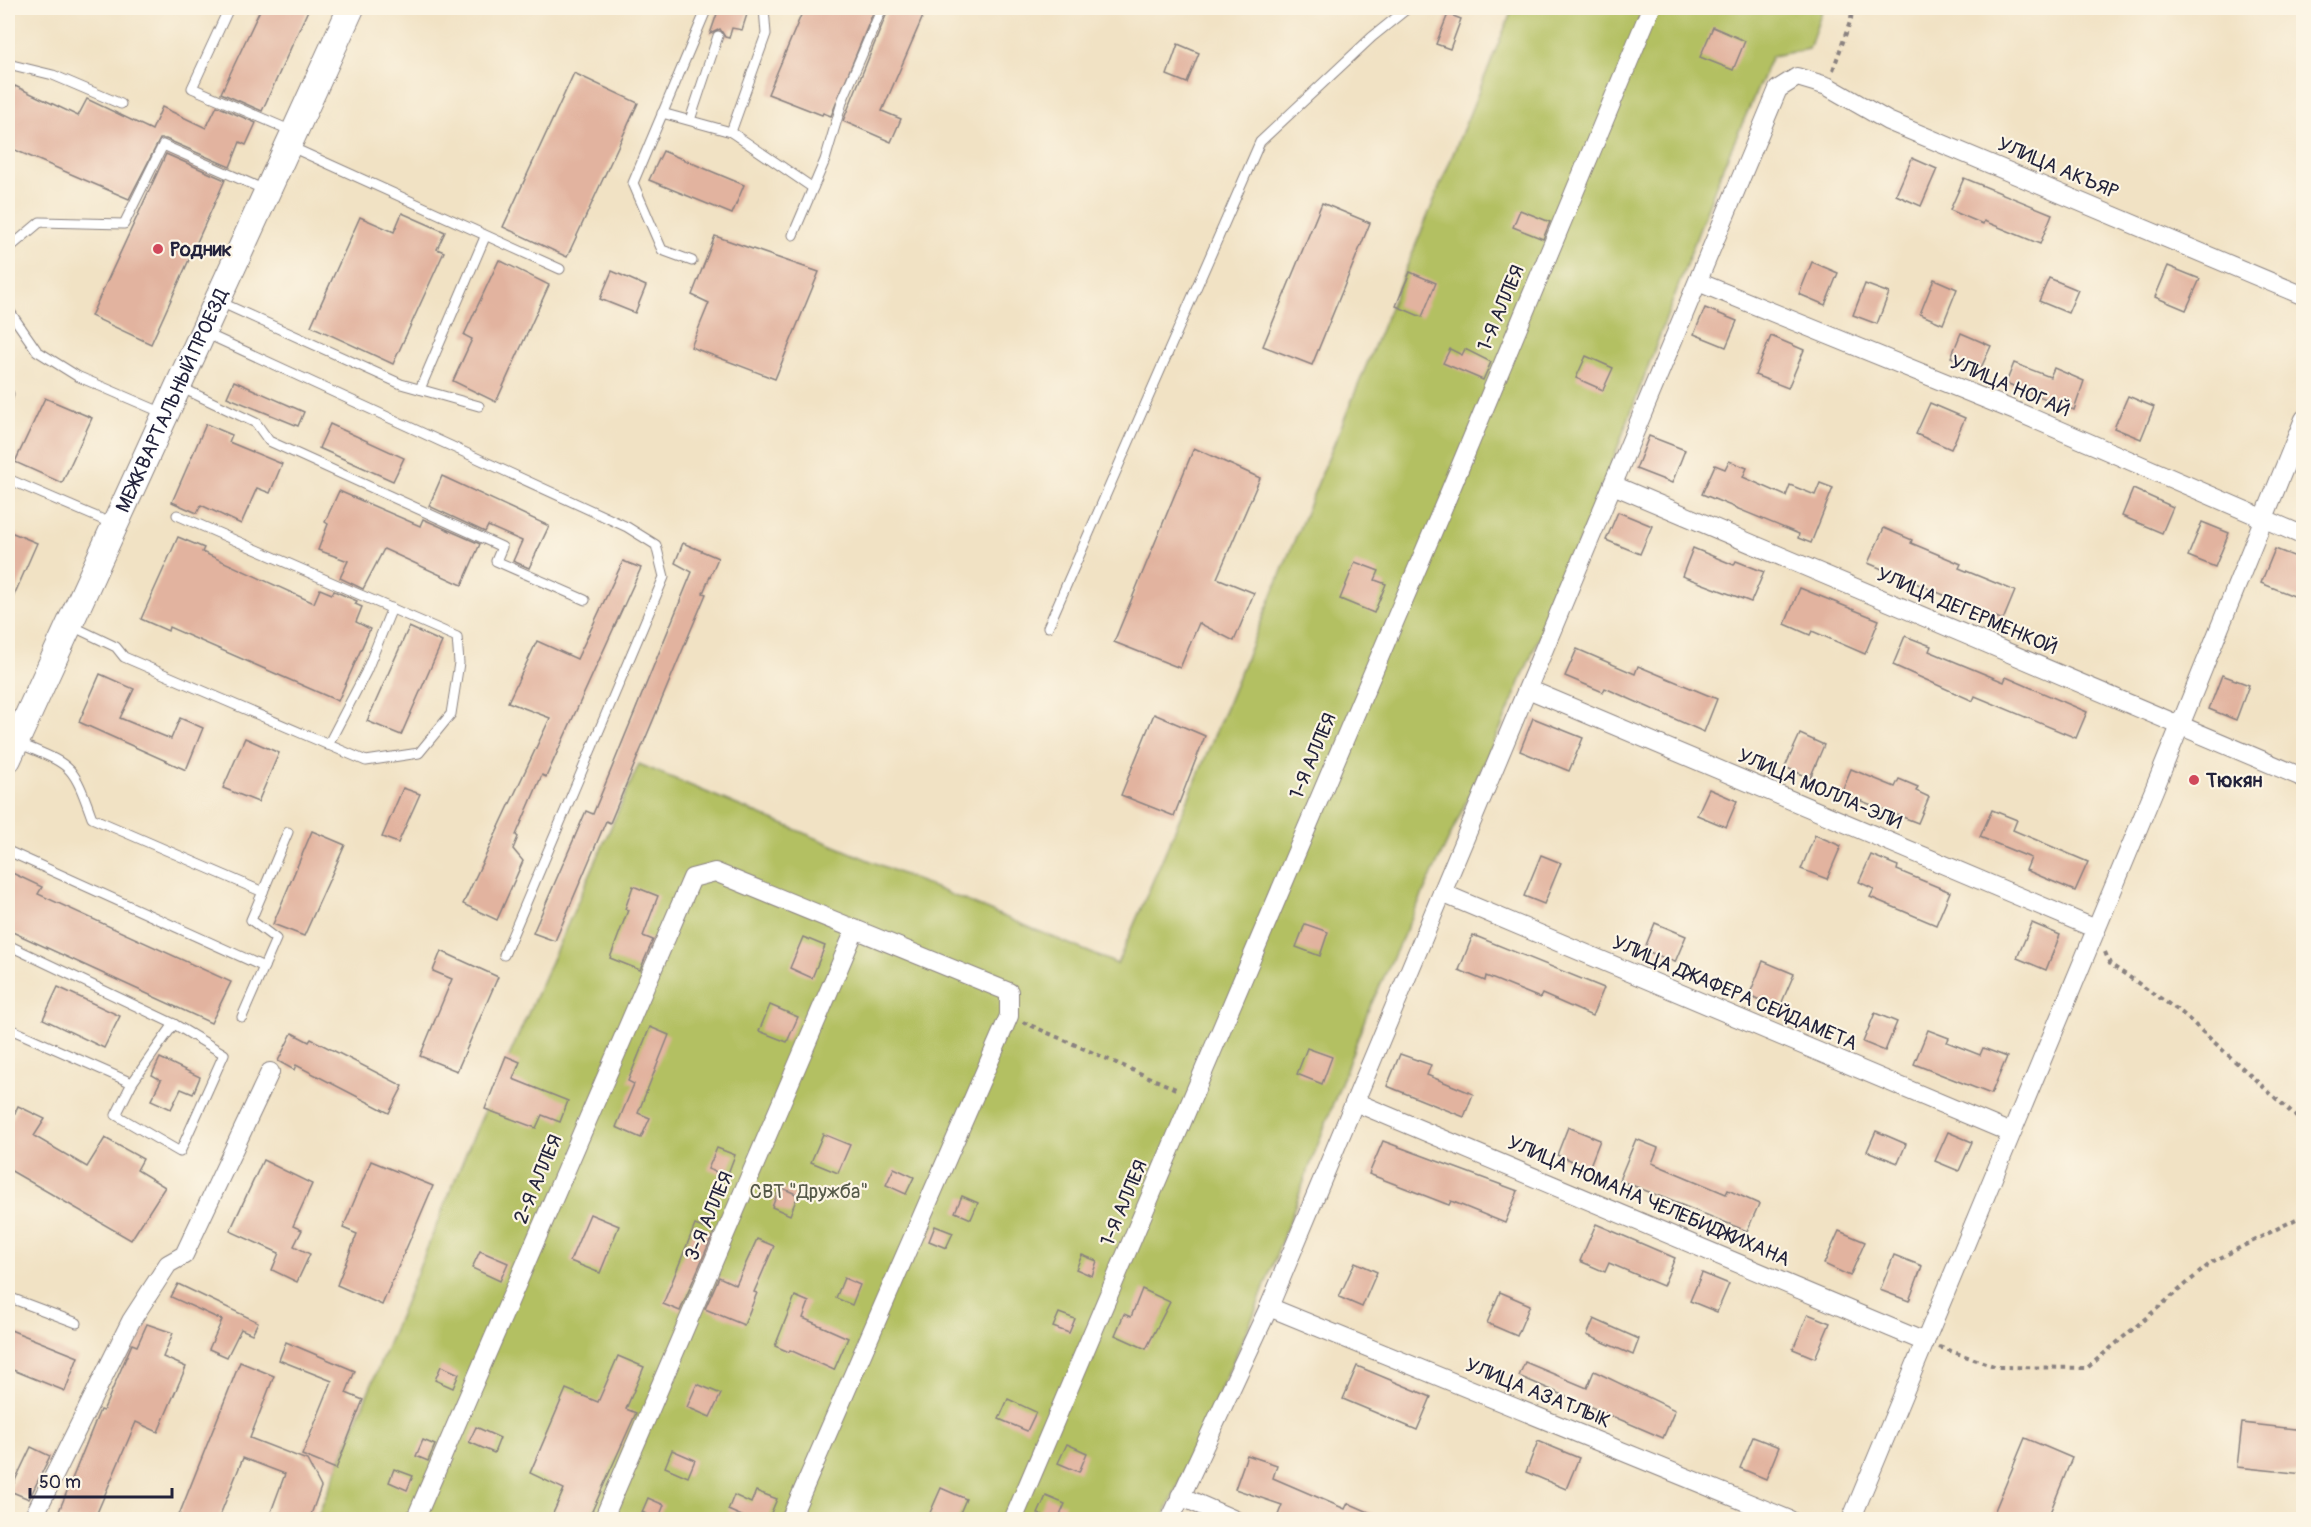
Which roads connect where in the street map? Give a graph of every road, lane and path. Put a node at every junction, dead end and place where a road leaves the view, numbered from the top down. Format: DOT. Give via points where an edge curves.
graph roads {
  1 [pos="229,8"];
  2 [pos="351,8"];
  3 [pos="707,8"];
  4 [pos="764,8"];
  5 [pos="882,8"];
  6 [pos="1408,8"];
  7 [pos="1651,8"];
  8 [pos="1852,8"];
  9 [pos="718,36"];
  10 [pos="8,64"];
  11 [pos="1827,86"];
  12 [pos="121,104"];
  13 [pos="662,112"];
  14 [pos="690,120"];
  15 [pos="731,132"];
  16 [pos="291,139"];
  17 [pos="813,188"];
  18 [pos="267,191"];
  19 [pos="794,235"];
  20 [pos="485,237"];
  21 [pos="8,249"];
  22 [pos="692,261"];
  23 [pos="560,269"];
  24 [pos="1698,282"];
  25 [pos="2304,296"];
  26 [pos="217,301"];
  27 [pos="8,309"];
  28 [pos="202,332"];
  29 [pos="178,386"];
  30 [pos="420,390"];
  31 [pos="479,406"];
  32 [pos="165,414"];
  33 [pos="2304,419"];
  34 [pos="8,478"];
  35 [pos="1613,484"];
  36 [pos="177,514"];
  37 [pos="2263,519"];
  38 [pos="115,525"];
  39 [pos="2304,536"];
  40 [pos="585,600"];
  41 [pos="392,609"];
  42 [pos="69,624"];
  43 [pos="1048,627"];
  44 [pos="1528,689"];
  45 [pos="2180,726"];
  46 [pos="328,745"];
  47 [pos="10,747"];
  48 [pos="2304,778"];
  49 [pos="288,832"];
  50 [pos="8,851"];
  51 [pos="263,892"];
  52 [pos="1442,893"];
  53 [pos="2096,929"];
  54 [pos="855,930"];
  55 [pos="8,945"];
  56 [pos="504,956"];
  57 [pos="264,967"];
  58 [pos="1009,1016"];
  59 [pos="242,1017"];
  60 [pos="174,1024"];
  61 [pos="8,1028"];
  62 [pos="270,1072"];
  63 [pos="132,1083"];
  64 [pos="1194,1097"];
  65 [pos="1355,1101"];
  66 [pos="2304,1124"];
  67 [pos="2011,1133"];
  68 [pos="2304,1215"];
  69 [pos="8,1297"];
  70 [pos="1269,1307"];
  71 [pos="77,1323"];
  72 [pos="1924,1342"];
  73 [pos="1180,1496"];
  74 [pos="32,1520"];
  75 [pos="415,1520"];
  76 [pos="603,1520"];
  77 [pos="790,1520"];
  78 [pos="1013,1520"];
  79 [pos="1170,1520"];
  80 [pos="1235,1520"];
  81 [pos="1790,1520"];
  82 [pos="1851,1520"];
  1 -- 16 [label="lane" via="192,88"];
  2 -- 16 [label="main road, МЕЖКВАРТАЛЬНЫЙ ПРОЕЗД"];
  3 -- 13 [label="lane"];
  4 -- 15 [label="lane" via="766,34"];
  5 -- 17 [label="lane" via="843,99"];
  6 -- 43 [label="lane" via="1260,142"];
  7 -- 64 [label="street, 1-Я АЛЛЕЯ"];
  8 -- 11 [label="path"];
  9 -- 14 [label="lane"];
  10 -- 12 [label="lane" via="53,75"];
  11 -- 24 [label="street, УЛИЦА АКЪЯР" via="1797,77 1779,89"];
  11 -- 25 [label="street, УЛИЦА АКЪЯР" via="1888,121"];
  13 -- 14 [label="lane"];
  13 -- 22 [label="lane" via="633,183 662,250"];
  14 -- 15 [label="lane"];
  15 -- 17 [label="lane"];
  16 -- 18 [label="main road, МЕЖКВАРТАЛЬНЫЙ ПРОЕЗД"];
  16 -- 20 [label="lane"];
  17 -- 19 [label="lane"];
  18 -- 21 [label="lane" via="163,146 124,224 40,222"];
  18 -- 26 [label="main road, МЕЖКВАРТАЛЬНЫЙ ПРОЕЗД"];
  20 -- 23 [label="lane"];
  20 -- 30 [label="lane"];
  24 -- 35 [label="street"];
  24 -- 37 [label="street, УЛИЦА НОГАЙ" via="2020,413"];
  26 -- 28 [label="main road, МЕЖКВАРТАЛЬНЫЙ ПРОЕЗД"];
  26 -- 30 [label="lane"];
  27 -- 32 [label="lane" via="37,351 77,376"];
  28 -- 29 [label="main road, МЕЖКВАРТАЛЬНЫЙ ПРОЕЗД"];
  28 -- 56 [label="lane" via="627,527 656,545 664,577"];
  29 -- 32 [label="main road, МЕЖКВАРТАЛЬНЫЙ ПРОЕЗД"];
  29 -- 40 [label="lane" via="256,423 269,441 502,548 495,561"];
  30 -- 31 [label="lane"];
  32 -- 38 [label="main road, МЕЖКВАРТАЛЬНЫЙ ПРОЕЗД"];
  33 -- 37 [label="street"];
  34 -- 38 [label="lane"];
  35 -- 44 [label="street"];
  35 -- 45 [label="street, УЛИЦА ДЕГЕРМЕНКОЙ"];
  36 -- 41 [label="lane"];
  37 -- 39 [label="street, УЛИЦА НОГАЙ"];
  37 -- 45 [label="street"];
  38 -- 42 [label="main road, МЕЖКВАРТАЛЬНЫЙ ПРОЕЗД"];
  41 -- 46 [label="lane" via="366,672"];
  41 -- 46 [label="lane" via="457,637 459,663 452,714 419,753 366,761"];
  42 -- 46 [label="lane" via="116,647 124,657"];
  42 -- 47 [label="main road, МЕЖКВАРТАЛЬНЫЙ ПРОЕЗД"];
  44 -- 52 [label="street"];
  44 -- 53 [label="street, УЛИЦА МОЛЛА-ЭЛИ"];
  45 -- 48 [label="street, УЛИЦА ДЕГЕРМЕНКОЙ"];
  45 -- 53 [label="street"];
  47 -- 51 [label="lane" via="65,763 78,778 92,818"];
  49 -- 51 [label="lane"];
  50 -- 57 [label="lane"];
  51 -- 57 [label="lane" via="251,920 276,939"];
  52 -- 65 [label="street"];
  52 -- 67 [label="street, УЛИЦА ДЖАФЕРА СЕЙДАМЕТА"];
  53 -- 66 [label="path" via="2110,964 2182,1013"];
  53 -- 67 [label="street"];
  54 -- 58 [label="street" via="1009,992"];
  54 -- 75 [label="street, 2-Я АЛЛЕЯ" via="715,872 692,878"];
  54 -- 76 [label="street, 3-Я АЛЛЕЯ"];
  55 -- 60 [label="lane"];
  57 -- 59 [label="lane"];
  58 -- 64 [label="path"];
  58 -- 77 [label="street"];
  60 -- 63 [label="lane"];
  60 -- 63 [label="lane" via="224,1054 180,1152 116,1115"];
  61 -- 63 [label="lane"];
  62 -- 74 [label="street" via="184,1255 168,1264 131,1321"];
  64 -- 78 [label="street, 1-Я АЛЛЕЯ"];
  65 -- 70 [label="street"];
  65 -- 72 [label="street, УЛИЦА НОМАНА ЧЕЛЕБИДЖИХАНА"];
  67 -- 72 [label="street"];
  68 -- 72 [label="path" via="2212,1262 2087,1368 1997,1367"];
  69 -- 71 [label="lane"];
  70 -- 73 [label="street"];
  70 -- 81 [label="street, УЛИЦА АЗАТЛЫК"];
  72 -- 82 [label="street"];
  73 -- 79 [label="street"];
  73 -- 80 [label="street"];
}
